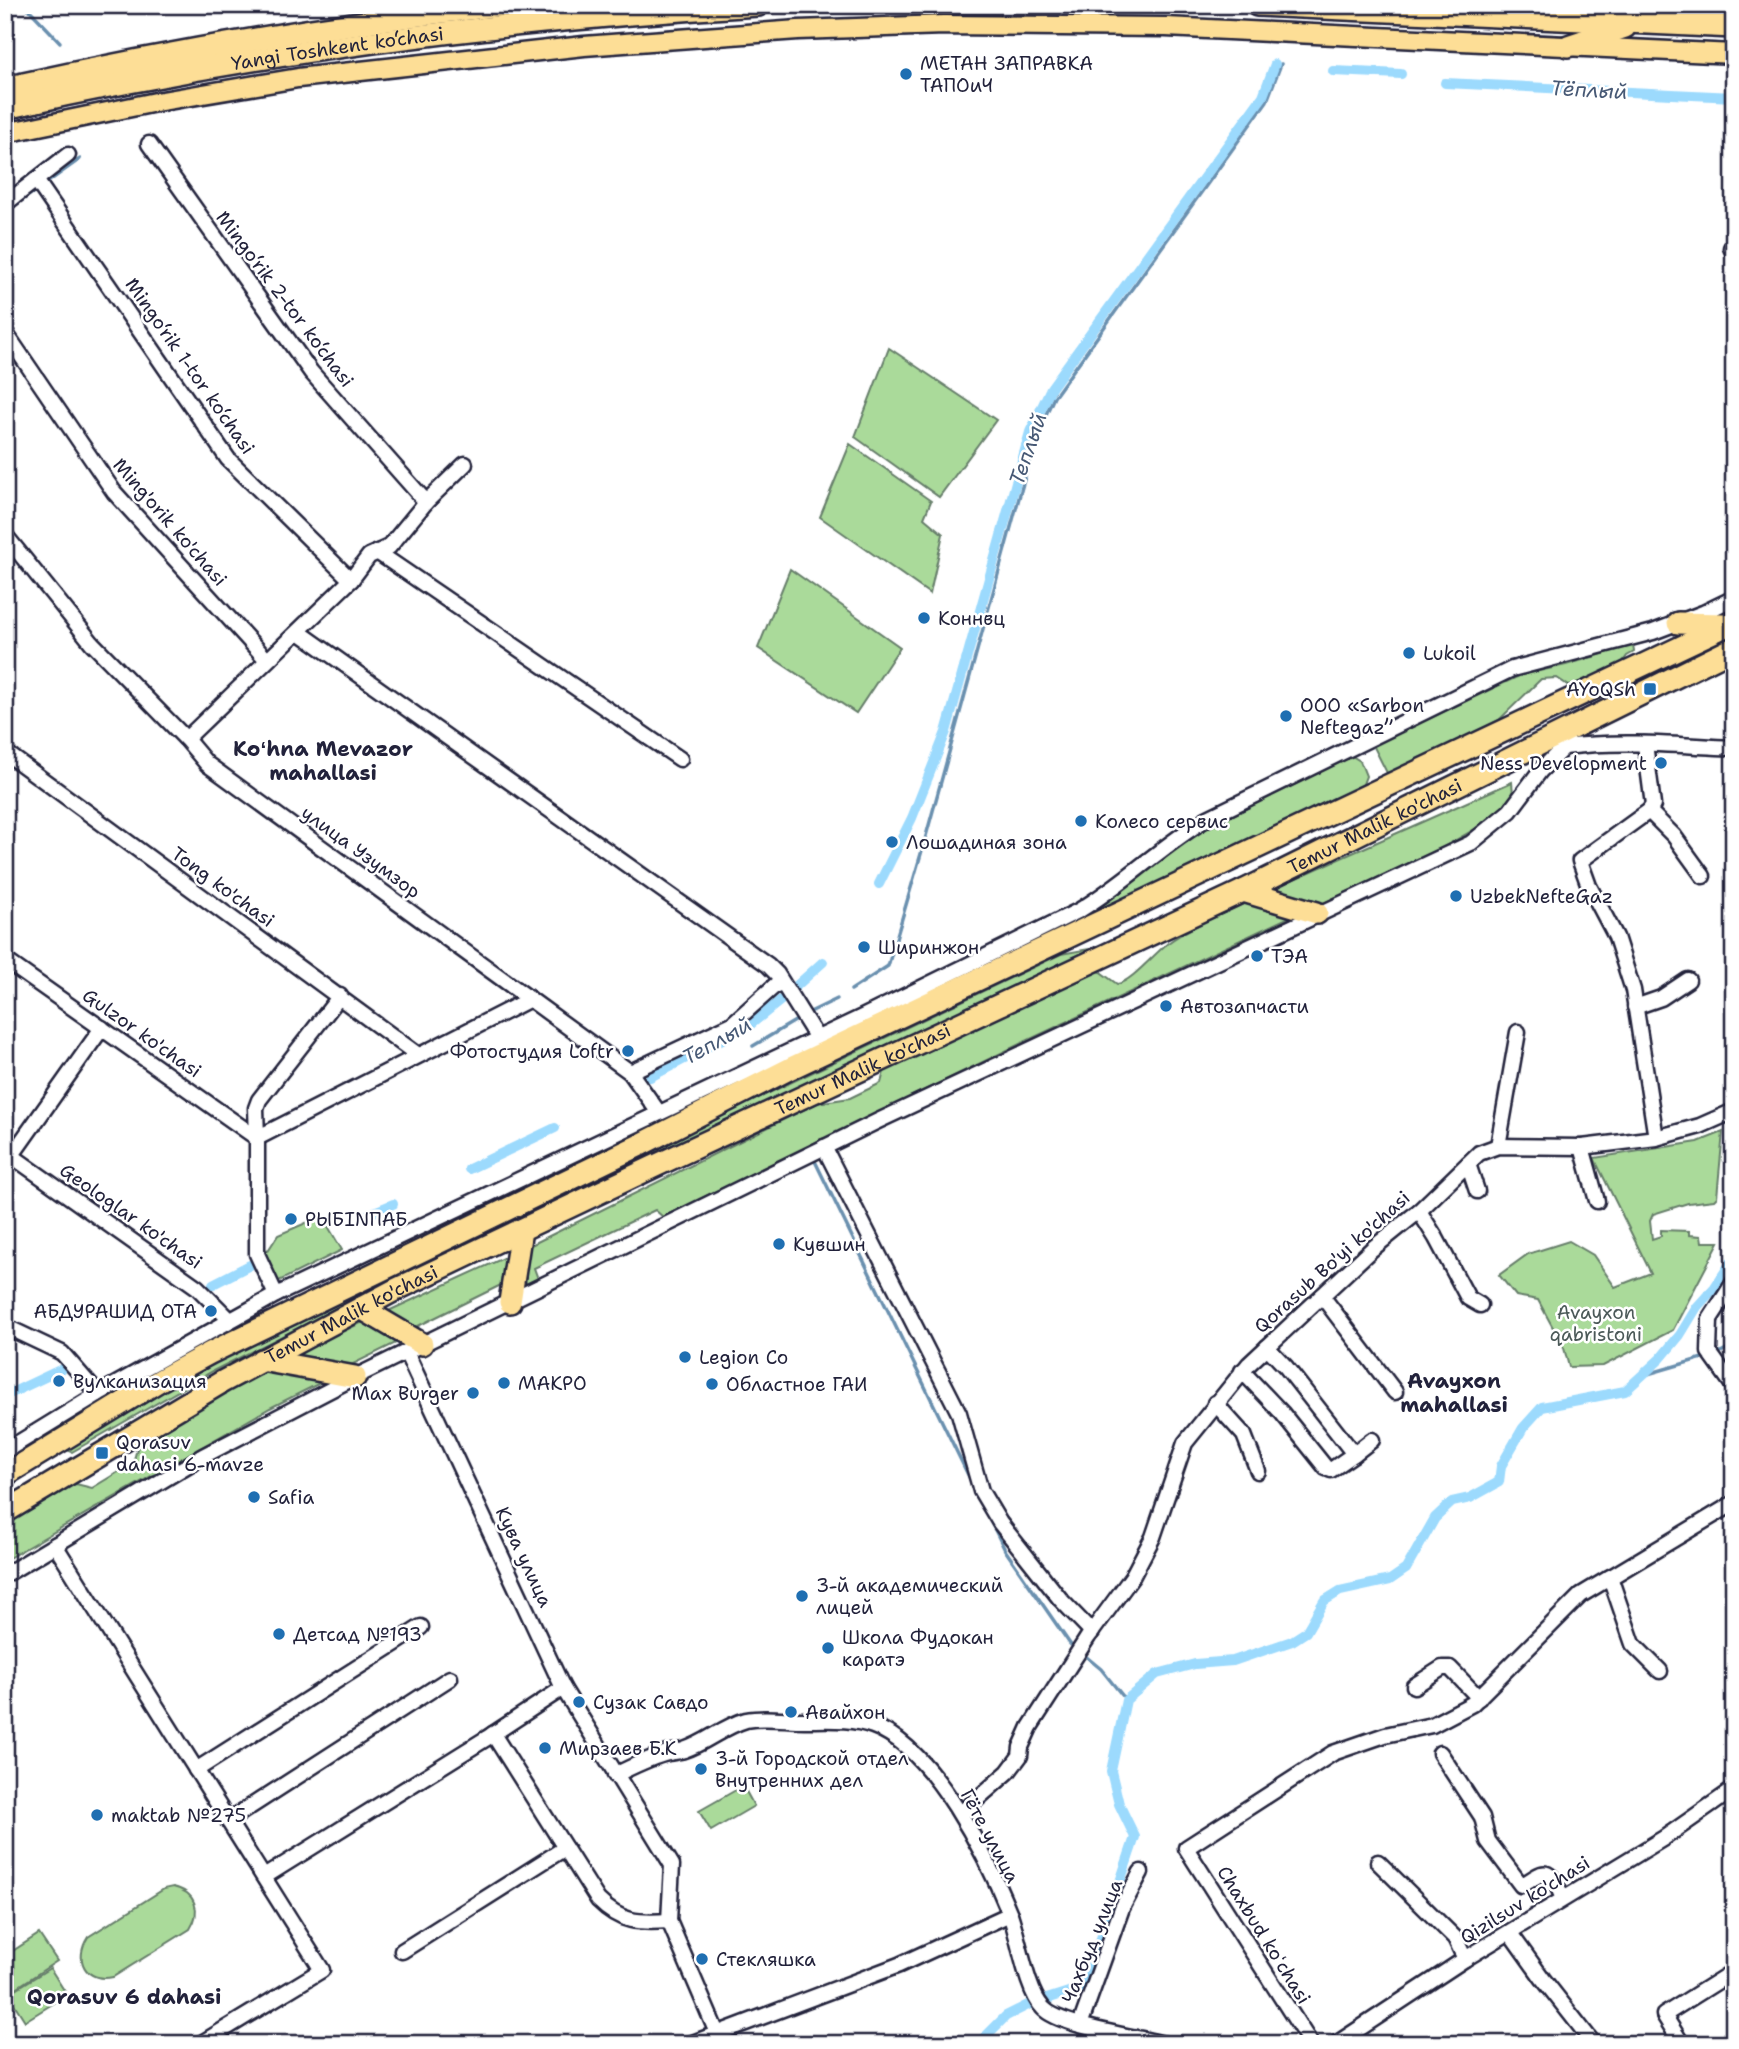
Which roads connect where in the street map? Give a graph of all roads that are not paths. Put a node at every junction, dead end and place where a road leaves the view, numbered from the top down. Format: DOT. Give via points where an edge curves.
graph roads {
  1 [pos="503,5"];
  2 [pos="758,5"];
  3 [pos="1257,5"];
  4 [pos="1667,5"];
  5 [pos="1734,8"];
  6 [pos="1636,23"];
  7 [pos="1734,27"];
  8 [pos="1568,46"];
  9 [pos="1734,54"];
  10 [pos="5,88"];
  11 [pos="5,108"];
  12 [pos="5,133"];
  13 [pos="149,144"];
  14 [pos="68,155"];
  15 [pos="40,185"];
  16 [pos="5,204"];
  17 [pos="5,332"];
  18 [pos="465,464"];
  19 [pos="426,502"];
  20 [pos="5,535"];
  21 [pos="377,552"];
  22 [pos="351,580"];
  23 [pos="1734,598"];
  24 [pos="1678,623"];
  25 [pos="1732,623"];
  26 [pos="299,632"];
  27 [pos="1734,648"];
  28 [pos="267,660"];
  29 [pos="1548,711"];
  30 [pos="186,739"];
  31 [pos="1561,741"];
  32 [pos="1645,744"];
  33 [pos="1734,748"];
  34 [pos="5,752"];
  35 [pos="680,759"];
  36 [pos="1650,810"];
  37 [pos="1703,876"];
  38 [pos="1243,891"];
  39 [pos="1317,913"];
  40 [pos="1111,917"];
  41 [pos="1130,944"];
  42 [pos="5,960"];
  43 [pos="945,976"];
  44 [pos="780,981"];
  45 [pos="1688,981"];
  46 [pos="973,983"];
  47 [pos="340,996"];
  48 [pos="530,999"];
  49 [pos="1635,1007"];
  50 [pos="102,1028"];
  51 [pos="1518,1032"];
  52 [pos="817,1038"];
  53 [pos="791,1050"];
  54 [pos="418,1055"];
  55 [pos="630,1072"];
  56 [pos="784,1072"];
  57 [pos="1734,1111"];
  58 [pos="659,1113"];
  59 [pos="257,1138"];
  60 [pos="1656,1138"];
  61 [pos="1498,1146"];
  62 [pos="824,1147"];
  63 [pos="1582,1147"];
  64 [pos="8,1153"];
  65 [pos="1468,1164"];
  66 [pos="1476,1191"];
  67 [pos="1597,1201"];
  68 [pos="1419,1211"];
  69 [pos="522,1230"];
  70 [pos="1734,1282"];
  71 [pos="276,1295"];
  72 [pos="1322,1296"];
  73 [pos="510,1302"];
  74 [pos="1480,1305"];
  75 [pos="361,1308"];
  76 [pos="229,1319"];
  77 [pos="5,1326"];
  78 [pos="1267,1347"];
  79 [pos="414,1348"];
  80 [pos="261,1360"];
  81 [pos="1242,1371"];
  82 [pos="355,1377"];
  83 [pos="1734,1387"];
  84 [pos="1395,1392"];
  85 [pos="98,1394"];
  86 [pos="1215,1403"];
  87 [pos="1372,1440"];
  88 [pos="5,1451"];
  89 [pos="45,1451"];
  90 [pos="1354,1454"];
  91 [pos="1258,1471"];
  92 [pos="5,1475"];
  93 [pos="61,1478"];
  94 [pos="1734,1503"];
  95 [pos="5,1512"];
  96 [pos="55,1545"];
  97 [pos="5,1575"];
  98 [pos="1610,1577"];
  99 [pos="421,1627"];
  100 [pos="1092,1632"];
  101 [pos="1660,1671"];
  102 [pos="450,1678"];
  103 [pos="1414,1686"];
  104 [pos="563,1688"];
  105 [pos="1479,1698"];
  106 [pos="493,1734"];
  107 [pos="1440,1753"];
  108 [pos="196,1770"];
  109 [pos="615,1775"];
  110 [pos="1734,1789"];
  111 [pos="961,1814"];
  112 [pos="228,1821"];
  113 [pos="565,1848"];
  114 [pos="1378,1862"];
  115 [pos="1141,1872"];
  116 [pos="264,1877"];
  117 [pos="1563,1898"];
  118 [pos="1010,1914"];
  119 [pos="669,1921"];
  120 [pos="1510,1933"];
  121 [pos="402,1951"];
  122 [pos="1465,1959"];
  123 [pos="1734,1970"];
  124 [pos="1080,2025"];
  125 [pos="717,2033"];
  126 [pos="1119,2039"];
  127 [pos="200,2044"];
  128 [pos="690,2044"];
  129 [pos="1164,2044"];
  130 [pos="1311,2044"];
  131 [pos="1336,2044"];
  132 [pos="1594,2044"];
  133 [pos="1682,2044"];
  1 -- 10 [label="highway, Yangi Toshkent ko‘chasi" via="259,38"];
  2 -- 11 [label="highway, Yangi Toshkent ko‘chasi" via="428,34 226,64"];
  3 -- 6 [label="highway"];
  4 -- 5 [label="highway"];
  6 -- 7 [label="highway"];
  6 -- 8 [label="highway"];
  8 -- 9 [label="main road"];
  8 -- 12 [label="main road" via="1092,25 762,32 571,47 298,78"];
  13 -- 19 [label="street, Mingo‘rik 2-tor ko‘chasi" via="311,372"];
  14 -- 15 [label="street"];
  15 -- 16 [label="street"];
  15 -- 22 [label="street, Mingo‘rik 1-tor ko‘chasi" via="228,459"];
  17 -- 28 [label="street, Ming'orik ko'chasi" via="114,492"];
  18 -- 19 [label="street"];
  19 -- 21 [label="street" via="389,547"];
  20 -- 30 [label="street, улица Узумзор" via="92,643"];
  21 -- 22 [label="street"];
  21 -- 35 [label="street"];
  22 -- 26 [label="street"];
  23 -- 24 [label="street"];
  24 -- 25 [label="highway"];
  24 -- 43 [label="street" via="1512,669 1208,818 1097,900"];
  25 -- 29 [label="highway, Temur Malik ko'chasi"];
  26 -- 28 [label="street"];
  26 -- 44 [label="street" via="757,957"];
  27 -- 31 [label="highway, Temur Malik ko'chasi"];
  28 -- 30 [label="street"];
  29 -- 31 [label="highway"];
  29 -- 40 [label="highway, Temur Malik ko'chasi"];
  30 -- 48 [label="street, улица Узумзор" via="207,764"];
  31 -- 32 [label="street"];
  31 -- 38 [label="highway, Temur Malik ko'chasi"];
  31 -- 39 [label="street" via="1510,811 1481,836"];
  32 -- 33 [label="street"];
  32 -- 36 [label="street"];
  34 -- 47 [label="street, Tong ko'chasi"];
  36 -- 37 [label="street"];
  36 -- 49 [label="street" via="1580,862 1616,937"];
  38 -- 39 [label="highway"];
  38 -- 41 [label="highway, Temur Malik ko'chasi"];
  39 -- 62 [label="street"];
  40 -- 41 [label="highway" via="1111,936"];
  40 -- 46 [label="highway, Temur Malik ko'chasi"];
  41 -- 69 [label="highway, Temur Malik ko'chasi"];
  42 -- 50 [label="street, Gulzor ko'chasi"];
  43 -- 46 [label="street"];
  43 -- 52 [label="street"];
  44 -- 52 [label="street"];
  44 -- 55 [label="street" via="732,1024"];
  45 -- 49 [label="street"];
  46 -- 56 [label="highway, Temur Malik ko'chasi"];
  47 -- 54 [label="street, Tong ko'chasi"];
  47 -- 59 [label="street" via="259,1100"];
  48 -- 54 [label="street"];
  48 -- 55 [label="street, улица Узумзор"];
  49 -- 60 [label="street"];
  50 -- 59 [label="street, Gulzor ko'chasi"];
  50 -- 64 [label="street"];
  51 -- 61 [label="street"];
  52 -- 53 [label="street"];
  53 -- 56 [label="street"];
  53 -- 58 [label="street"];
  54 -- 59 [label="street"];
  55 -- 58 [label="street, улица Узумзор"];
  56 -- 89 [label="highway, Temur Malik ko'chasi" via="210,1353"];
  57 -- 60 [label="street"];
  58 -- 71 [label="street"];
  59 -- 71 [label="street" via="257,1254"];
  60 -- 63 [label="street"];
  61 -- 63 [label="street"];
  61 -- 65 [label="street, Qorasub Bo'yi ko'chasi" via="1479,1153"];
  62 -- 73 [label="street"];
  62 -- 100 [label="street" via="959,1413 982,1491 1000,1523"];
  63 -- 67 [label="street"];
  64 -- 76 [label="street, Geologlar ko'chasi" via="197,1287"];
  65 -- 66 [label="street"];
  65 -- 68 [label="street, Qorasub Bo'yi ko'chasi"];
  68 -- 72 [label="street, Qorasub Bo'yi ko'chasi"];
  68 -- 74 [label="street" via="1468,1298"];
  69 -- 73 [label="highway"];
  69 -- 75 [label="highway, Temur Malik ko'chasi"];
  70 -- 83 [label="street" via="1710,1319 1711,1354"];
  71 -- 76 [label="street"];
  72 -- 78 [label="street, Qorasub Bo'yi ko'chasi"];
  72 -- 84 [label="street"];
  73 -- 79 [label="street"];
  75 -- 79 [label="highway"];
  75 -- 80 [label="highway, Temur Malik ko'chasi"];
  76 -- 85 [label="street"];
  77 -- 85 [label="street" via="62,1353"];
  78 -- 81 [label="street, Qorasub Bo'yi ko'chasi"];
  78 -- 90 [label="street"];
  79 -- 82 [label="street"];
  79 -- 104 [label="street, Кува улица"];
  80 -- 82 [label="highway"];
  80 -- 93 [label="highway, Temur Malik ko'chasi"];
  81 -- 86 [label="street, Qorasub Bo'yi ko'chasi"];
  81 -- 90 [label="street" via="1326,1468 1331,1470"];
  82 -- 96 [label="street" via="203,1457"];
  85 -- 88 [label="street"];
  86 -- 91 [label="street" via="1244,1434"];
  86 -- 100 [label="street, Qorasub Bo'yi ko'chasi" via="1185,1443 1153,1537 1132,1577"];
  87 -- 90 [label="street"];
  89 -- 92 [label="highway, Temur Malik ko'chasi"];
  89 -- 93 [label="highway"];
  93 -- 95 [label="highway, Temur Malik ko'chasi"];
  94 -- 98 [label="street"];
  96 -- 97 [label="street"];
  96 -- 108 [label="street"];
  98 -- 101 [label="street" via="1633,1644"];
  98 -- 105 [label="street" via="1581,1595"];
  99 -- 108 [label="street"];
  100 -- 111 [label="street, Qorasub Bo'yi ko'chasi" via="1030,1727 1020,1756"];
  102 -- 112 [label="street"];
  103 -- 105 [label="street" via="1450,1668"];
  104 -- 106 [label="street"];
  104 -- 109 [label="street, Кува улица"];
  105 -- 130 [label="street, Chaxbud koʻchasi" via="1432,1726 1385,1735 1333,1753 1186,1848"];
  106 -- 113 [label="street"];
  106 -- 116 [label="street"];
  107 -- 117 [label="street" via="1482,1817 1488,1841 1521,1885 1546,1873"];
  108 -- 112 [label="street"];
  109 -- 111 [label="street, Гёте улица" via="685,1750 747,1720 853,1721 881,1729 904,1743"];
  109 -- 119 [label="street, Кува улица" via="672,1865"];
  110 -- 117 [label="street, Qizilsuv ko'chasi" via="1664,1838"];
  111 -- 118 [label="street, Гёте улица"];
  112 -- 116 [label="street"];
  113 -- 119 [label="street" via="609,1911 636,1923"];
  113 -- 121 [label="street"];
  114 -- 122 [label="street" via="1455,1938"];
  115 -- 124 [label="street, Чахбуд улица" via="1122,1908"];
  116 -- 127 [label="street" via="322,1970"];
  117 -- 120 [label="street, Qizilsuv ko'chasi"];
  118 -- 124 [label="street, Гёте улица" via="1033,1991 1044,2010"];
  118 -- 125 [label="street" via="900,1965"];
  119 -- 125 [label="street"];
  120 -- 122 [label="street, Qizilsuv ko'chasi"];
  120 -- 132 [label="street"];
  122 -- 131 [label="street, Qizilsuv ko'chasi"];
  123 -- 133 [label="street" via="1664,2015"];
  124 -- 126 [label="street, Гёте улица"];
  125 -- 128 [label="street"];
  126 -- 129 [label="street, Гёте улица"];
}
